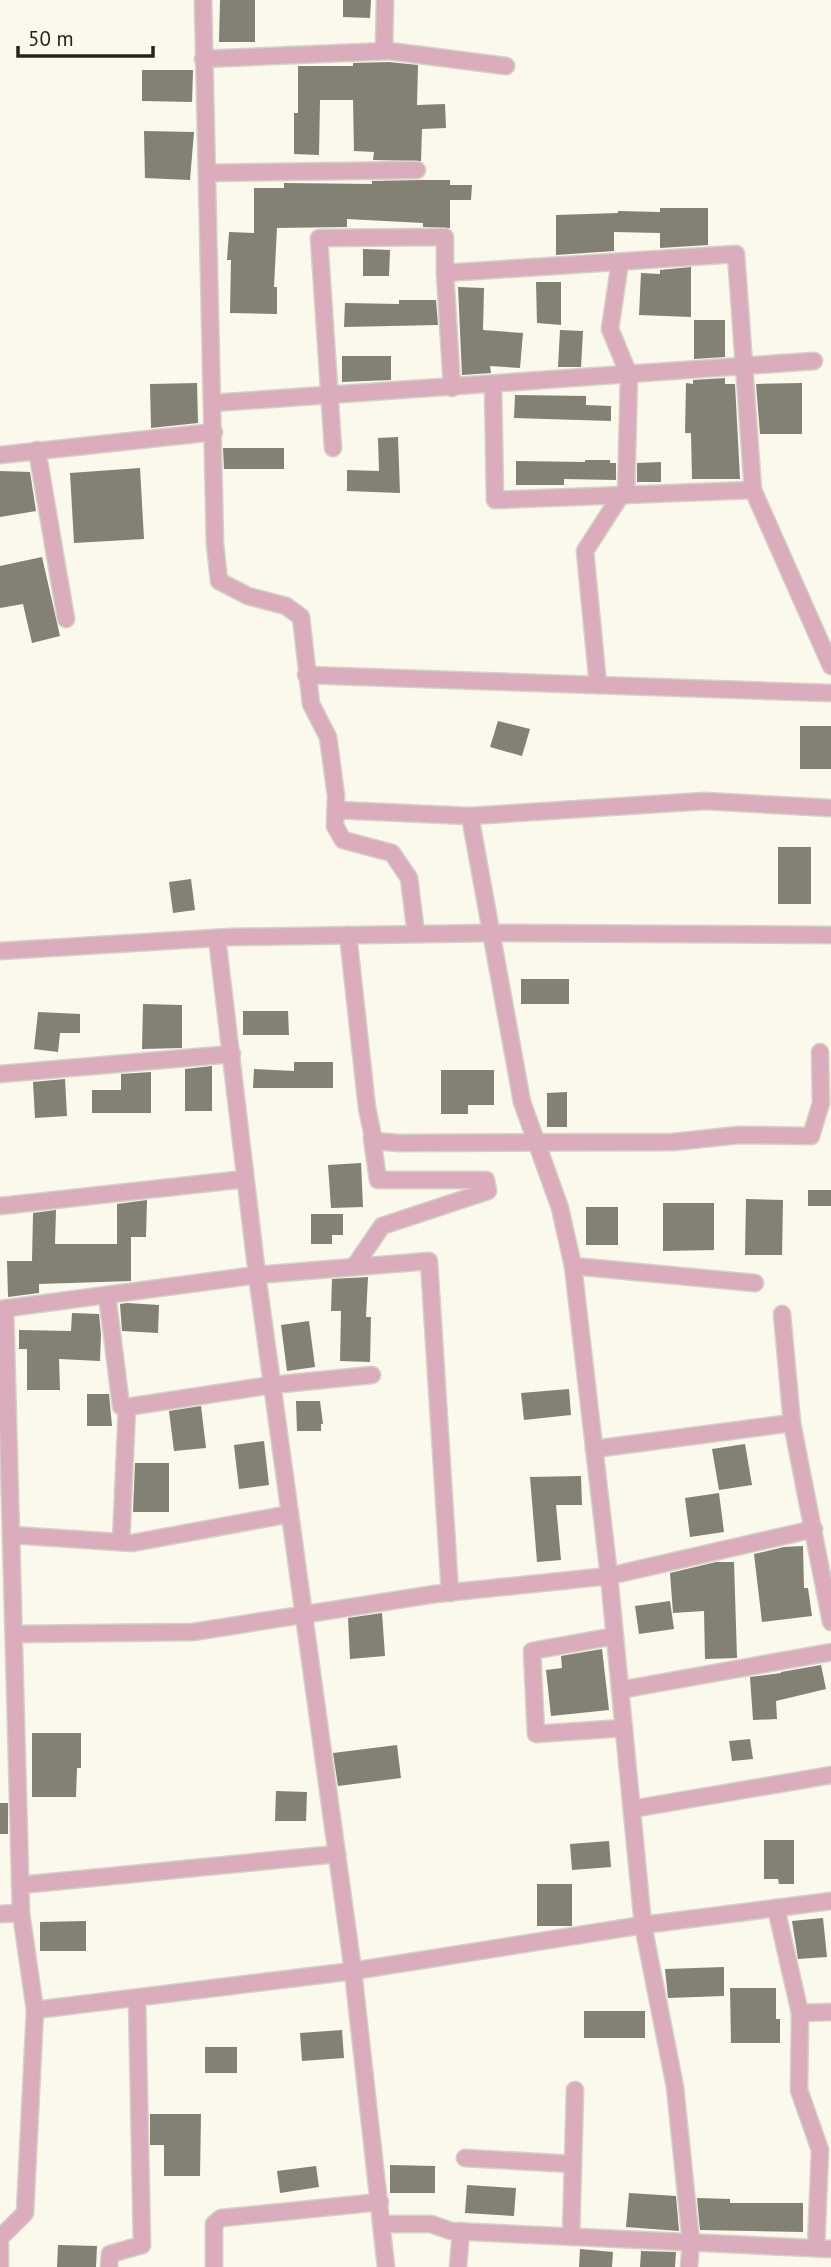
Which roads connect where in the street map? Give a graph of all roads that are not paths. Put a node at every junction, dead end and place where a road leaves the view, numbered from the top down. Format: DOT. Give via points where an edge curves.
graph roads {
  1 [pos="203,0"];
  2 [pos="385,0"];
  3 [pos="384,51"];
  4 [pos="204,59"];
  5 [pos="506,66"];
  6 [pos="417,170"];
  7 [pos="208,173"];
  8 [pos="620,262"];
  9 [pos="445,273"];
  10 [pos="814,362"];
  11 [pos="743,367"];
  12 [pos="629,375"];
  13 [pos="493,385"];
  14 [pos="452,388"];
  15 [pos="330,397"];
  16 [pos="213,403"];
  17 [pos="214,432"];
  18 [pos="333,448"];
  19 [pos="37,450"];
  20 [pos="0,455"];
  21 [pos="753,490"];
  22 [pos="624,495"];
  23 [pos="66,619"];
  24 [pos="831,666"];
  25 [pos="306,675"];
  26 [pos="598,685"];
  27 [pos="831,693"];
  28 [pos="831,808"];
  29 [pos="335,810"];
  30 [pos="470,816"];
  31 [pos="491,933"];
  32 [pos="415,934"];
  33 [pos="348,935"];
  34 [pos="831,935"];
  35 [pos="216,938"];
  36 [pos="0,951"];
  37 [pos="820,1052"];
  38 [pos="232,1054"];
  39 [pos="0,1074"];
  40 [pos="372,1138"];
  41 [pos="537,1144"];
  42 [pos="244,1180"];
  43 [pos="0,1206"];
  44 [pos="573,1266"];
  45 [pos="354,1267"];
  46 [pos="257,1275"];
  47 [pos="755,1283"];
  48 [pos="107,1295"];
  49 [pos="3,1309"];
  50 [pos="782,1314"];
  51 [pos="373,1376"];
  52 [pos="272,1385"];
  53 [pos="127,1407"];
  54 [pos="792,1423"];
  55 [pos="594,1449"];
  56 [pos="290,1514"];
  57 [pos="814,1529"];
  58 [pos="12,1535"];
  59 [pos="121,1542"];
  60 [pos="609,1576"];
  61 [pos="450,1592"];
  62 [pos="829,1596"];
  63 [pos="304,1616"];
  64 [pos="831,1622"];
  65 [pos="15,1634"];
  66 [pos="615,1636"];
  67 [pos="831,1652"];
  68 [pos="620,1690"];
  69 [pos="624,1728"];
  70 [pos="831,1774"];
  71 [pos="632,1809"];
  72 [pos="337,1854"];
  73 [pos="20,1885"];
  74 [pos="831,1901"];
  75 [pos="776,1908"];
  76 [pos="21,1913"];
  77 [pos="0,1914"];
  78 [pos="643,1925"];
  79 [pos="353,1971"];
  80 [pos="137,1998"];
  81 [pos="35,2010"];
  82 [pos="831,2012"];
  83 [pos="800,2013"];
  84 [pos="575,2090"];
  85 [pos="465,2158"];
  86 [pos="573,2164"];
  87 [pos="380,2202"];
  88 [pos="382,2224"];
  89 [pos="461,2231"];
  90 [pos="571,2236"];
  91 [pos="0,2237"];
  92 [pos="691,2242"];
  93 [pos="823,2249"];
  94 [pos="0,2267"];
  95 [pos="109,2267"];
  96 [pos="214,2267"];
  97 [pos="386,2267"];
  98 [pos="458,2267"];
  99 [pos="689,2267"];
  1 -- 4 [label="street"];
  2 -- 3 [label="street"];
  3 -- 4 [label="street"];
  3 -- 5 [label="street"];
  4 -- 7 [label="street"];
  6 -- 7 [label="street"];
  7 -- 16 [label="street"];
  8 -- 9 [label="street"];
  8 -- 11 [label="street" via="736,254"];
  8 -- 12 [label="street" via="610,329"];
  9 -- 14 [label="street"];
  9 -- 15 [label="street" via="444,237 319,238"];
  10 -- 11 [label="street"];
  11 -- 12 [label="street"];
  11 -- 21 [label="street"];
  12 -- 13 [label="street"];
  12 -- 22 [label="street"];
  13 -- 14 [label="street"];
  13 -- 22 [label="street" via="495,500"];
  14 -- 15 [label="street"];
  15 -- 16 [label="street"];
  15 -- 18 [label="street"];
  16 -- 17 [label="street"];
  17 -- 19 [label="street"];
  17 -- 25 [label="street" via="219,581 301,617"];
  19 -- 20 [label="street"];
  19 -- 23 [label="street"];
  21 -- 22 [label="street"];
  21 -- 24 [label="street"];
  22 -- 26 [label="street" via="585,551"];
  25 -- 26 [label="street"];
  25 -- 29 [label="street" via="311,704 328,737"];
  26 -- 27 [label="street"];
  28 -- 30 [label="street" via="705,801"];
  29 -- 30 [label="street"];
  29 -- 32 [label="street" via="335,825 343,840 392,853 409,878"];
  30 -- 31 [label="street"];
  31 -- 32 [label="street"];
  31 -- 34 [label="street"];
  31 -- 41 [label="street" via="522,1102"];
  32 -- 33 [label="street"];
  33 -- 35 [label="street"];
  33 -- 40 [label="street"];
  35 -- 36 [label="street"];
  35 -- 38 [label="street"];
  37 -- 41 [label="street" via="821,1103 811,1136"];
  38 -- 39 [label="street"];
  38 -- 42 [label="street"];
  40 -- 41 [label="street" via="399,1143"];
  40 -- 45 [label="street" via="378,1180 486,1180 488,1191 382,1226"];
  41 -- 44 [label="street" via="560,1208"];
  42 -- 43 [label="street"];
  42 -- 46 [label="street"];
  44 -- 47 [label="street"];
  44 -- 55 [label="street"];
  45 -- 46 [label="street"];
  45 -- 61 [label="street" via="429,1261"];
  46 -- 48 [label="street"];
  46 -- 52 [label="street"];
  48 -- 49 [label="street"];
  48 -- 53 [label="street" via="121,1406"];
  49 -- 58 [label="street"];
  50 -- 54 [label="street"];
  51 -- 52 [label="street"];
  52 -- 53 [label="street"];
  52 -- 56 [label="street"];
  53 -- 59 [label="street"];
  54 -- 55 [label="street"];
  54 -- 57 [label="street"];
  55 -- 60 [label="street"];
  56 -- 59 [label="street"];
  56 -- 63 [label="street"];
  57 -- 60 [label="street"];
  57 -- 62 [label="street"];
  58 -- 59 [label="street"];
  58 -- 65 [label="street"];
  60 -- 61 [label="street"];
  60 -- 66 [label="street"];
  61 -- 63 [label="street"];
  62 -- 64 [label="street"];
  63 -- 65 [label="street" via="193,1632"];
  63 -- 72 [label="street"];
  65 -- 73 [label="street"];
  66 -- 68 [label="street"];
  66 -- 69 [label="street" via="532,1651 536,1734"];
  67 -- 68 [label="street"];
  68 -- 69 [label="street"];
  69 -- 71 [label="street"];
  70 -- 71 [label="street"];
  71 -- 78 [label="street"];
  72 -- 73 [label="street"];
  72 -- 79 [label="street"];
  73 -- 76 [label="street"];
  74 -- 75 [label="street"];
  75 -- 78 [label="street"];
  75 -- 83 [label="street"];
  76 -- 77 [label="street"];
  76 -- 81 [label="street"];
  78 -- 79 [label="street"];
  78 -- 92 [label="street" via="674,2087"];
  79 -- 80 [label="street"];
  79 -- 87 [label="street"];
  80 -- 81 [label="street"];
  80 -- 95 [label="street" via="142,2245 110,2255"];
  81 -- 91 [label="street" via="25,2213"];
  82 -- 83 [label="street"];
  83 -- 93 [label="street" via="799,2090 820,2150"];
  84 -- 86 [label="street"];
  85 -- 86 [label="street"];
  86 -- 90 [label="street"];
  87 -- 88 [label="street"];
  87 -- 96 [label="street" via="221,2218 214,2224"];
  88 -- 89 [label="street" via="431,2224"];
  88 -- 97 [label="street"];
  89 -- 90 [label="street"];
  89 -- 98 [label="street"];
  90 -- 92 [label="street"];
  91 -- 94 [label="street"];
  92 -- 93 [label="street"];
  92 -- 99 [label="street"];
}
